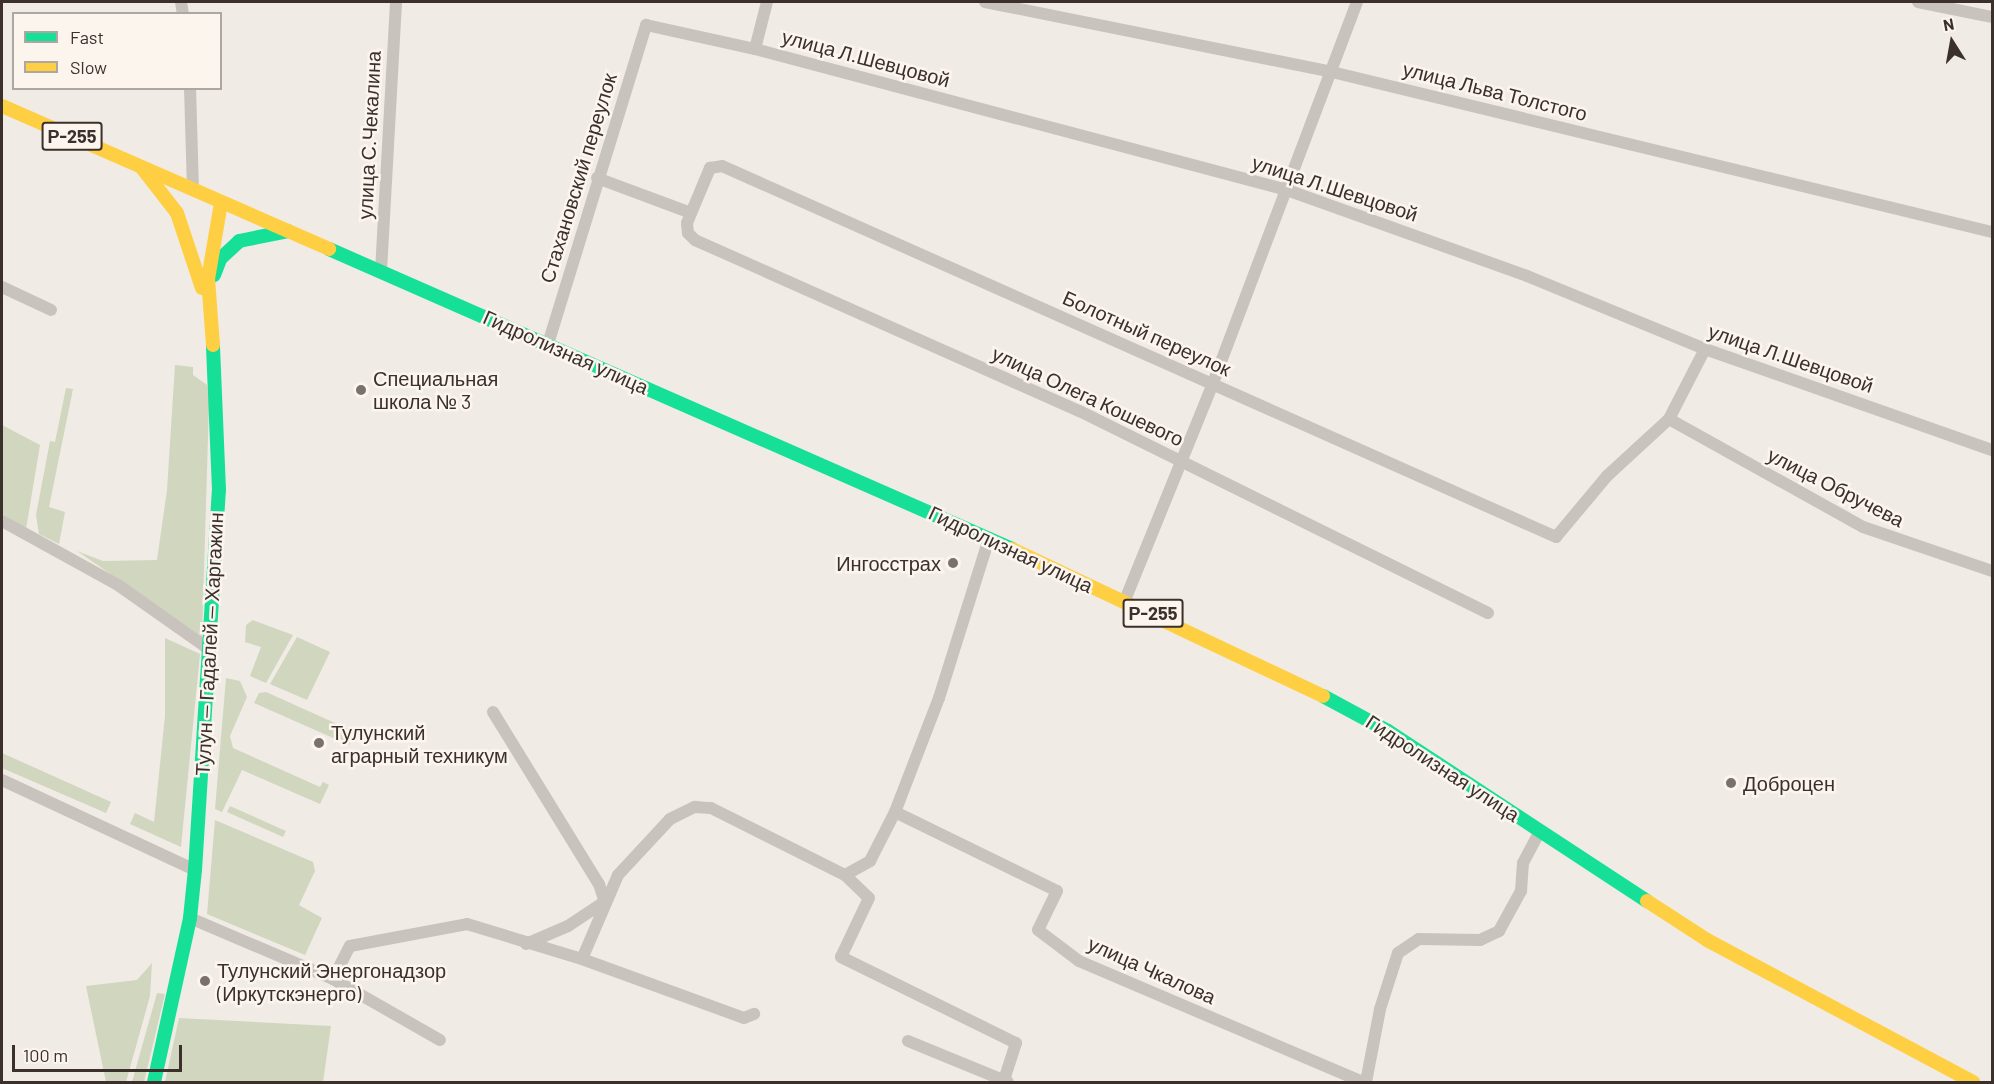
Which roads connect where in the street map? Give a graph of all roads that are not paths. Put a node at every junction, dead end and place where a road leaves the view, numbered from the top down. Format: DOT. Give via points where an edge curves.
graph roads {
  1 [pos="396,2"];
  2 [pos="767,2"];
  3 [pos="985,2"];
  4 [pos="1357,2"];
  5 [pos="1923,2"];
  6 [pos="1992,17"];
  7 [pos="646,25"];
  8 [pos="755,49"];
  9 [pos="1332,72"];
  10 [pos="190,90"];
  11 [pos="2,106"];
  12 [pos="142,167"];
  13 [pos="597,178"];
  14 [pos="1287,189"];
  15 [pos="193,190"];
  16 [pos="221,203"];
  17 [pos="691,213"];
  18 [pos="288,231"];
  19 [pos="1992,232"];
  20 [pos="381,271"];
  21 [pos="2,287"];
  22 [pos="209,297"];
  23 [pos="51,310"];
  24 [pos="212,325"];
  25 [pos="548,344"];
  26 [pos="1705,350"];
  27 [pos="1213,383"];
  28 [pos="1669,419"];
  29 [pos="1992,450"];
  30 [pos="1181,461"];
  31 [pos="2,521"];
  32 [pos="990,538"];
  33 [pos="1992,571"];
  34 [pos="1125,600"];
  35 [pos="1488,613"];
  36 [pos="210,650"];
  37 [pos="493,711"];
  38 [pos="2,780"];
  39 [pos="895,812"];
  40 [pos="1540,831"];
  41 [pos="195,870"];
  42 [pos="845,875"];
  43 [pos="605,902"];
  44 [pos="190,918"];
  45 [pos="526,944"];
  46 [pos="582,959"];
  47 [pos="333,978"];
  48 [pos="754,1014"];
  49 [pos="440,1040"];
  50 [pos="908,1041"];
  51 [pos="987,1079"];
  52 [pos="1006,1082"];
  53 [pos="154,1083"];
  54 [pos="1364,1083"];
  55 [pos="1972,1083"];
  1 -- 20 [label="street, улица С.Чекалина"];
  2 -- 8 [label="street"];
  3 -- 9 [label="street, улица Льва Толстого"];
  4 -- 9 [label="street"];
  5 -- 6 [label="street"];
  7 -- 8 [label="street, улица Л.Шевцовой"];
  7 -- 13 [label="street, Стахановский переулок"];
  8 -- 14 [label="street, улица Л.Шевцовой"];
  9 -- 14 [label="street"];
  9 -- 19 [label="street, улица Льва Толстого"];
  10 -- 15 [label="street"];
  11 -- 12 [label="main road, Гидролизная улица / Р-255"];
  12 -- 15 [label="main road, Гидролизная улица / Р-255"];
  12 -- 24 [label="main road" via="171,204 187,234"];
  13 -- 17 [label="street"];
  13 -- 25 [label="street, Стахановский переулок"];
  14 -- 26 [label="street, улица Л.Шевцовой" via="1527,276"];
  14 -- 27 [label="street"];
  15 -- 16 [label="main road, Гидролизная улица / Р-255"];
  16 -- 18 [label="main road, Гидролизная улица / Р-255"];
  16 -- 22 [label="main road, Тулун — Гадалей — Харгажин" via="208,267"];
  17 -- 27 [label="street, Болотный переулок" via="710,168 722,166"];
  17 -- 30 [label="street, улица Олега Кошевого" via="686,228 695,240 1068,406"];
  18 -- 20 [label="main road, Гидролизная улица / Р-255"];
  18 -- 22 [label="main road" via="251,236 229,248 214,275"];
  20 -- 25 [label="main road, Гидролизная улица / Р-255"];
  21 -- 23 [label="street"];
  22 -- 24 [label="main road, Тулун — Гадалей — Харгажин"];
  24 -- 36 [label="main road, Тулун — Гадалей — Харгажин" via="219,424"];
  25 -- 32 [label="main road, Гидролизная улица / Р-255"];
  26 -- 28 [label="street"];
  26 -- 29 [label="street, улица Л.Шевцовой"];
  27 -- 28 [label="street, Болотный переулок" via="1556,537 1607,476"];
  27 -- 30 [label="street"];
  28 -- 33 [label="street, улица Обручева" via="1863,527"];
  30 -- 34 [label="street"];
  30 -- 35 [label="street, улица Олега Кошевого"];
  31 -- 36 [label="street" via="118,585"];
  32 -- 34 [label="main road, Гидролизная улица / Р-255"];
  32 -- 39 [label="street" via="939,698"];
  34 -- 40 [label="main road, Гидролизная улица / Р-255" via="1370,720"];
  36 -- 41 [label="main road, Тулун — Гадалей — Харгажин"];
  37 -- 43 [label="street" via="599,884"];
  38 -- 41 [label="street"];
  39 -- 42 [label="street" via="870,861"];
  39 -- 54 [label="street, улица Чкалова" via="1057,891 1038,930 1079,961"];
  40 -- 54 [label="street, улица Чкалова" via="1523,863 1521,891 1499,931 1480,940 1419,939 1398,953 1380,1009"];
  40 -- 55 [label="main road, Гидролизная улица / Р-255" via="1729,954"];
  41 -- 44 [label="main road, Тулун — Гадалей — Харгажин"];
  42 -- 43 [label="street" via="722,812 695,807 682,811 659,829 618,875"];
  42 -- 52 [label="street" via="869,898 841,957 1016,1043"];
  43 -- 45 [label="street" via="568,926"];
  43 -- 46 [label="street"];
  44 -- 47 [label="street"];
  44 -- 53 [label="main road, Тулун — Гадалей — Харгажин"];
  45 -- 46 [label="street"];
  45 -- 47 [label="street" via="477,926 459,924 350,946"];
  46 -- 48 [label="street" via="744,1018"];
  47 -- 49 [label="street"];
  50 -- 51 [label="street"];
  51 -- 52 [label="street"];
}
